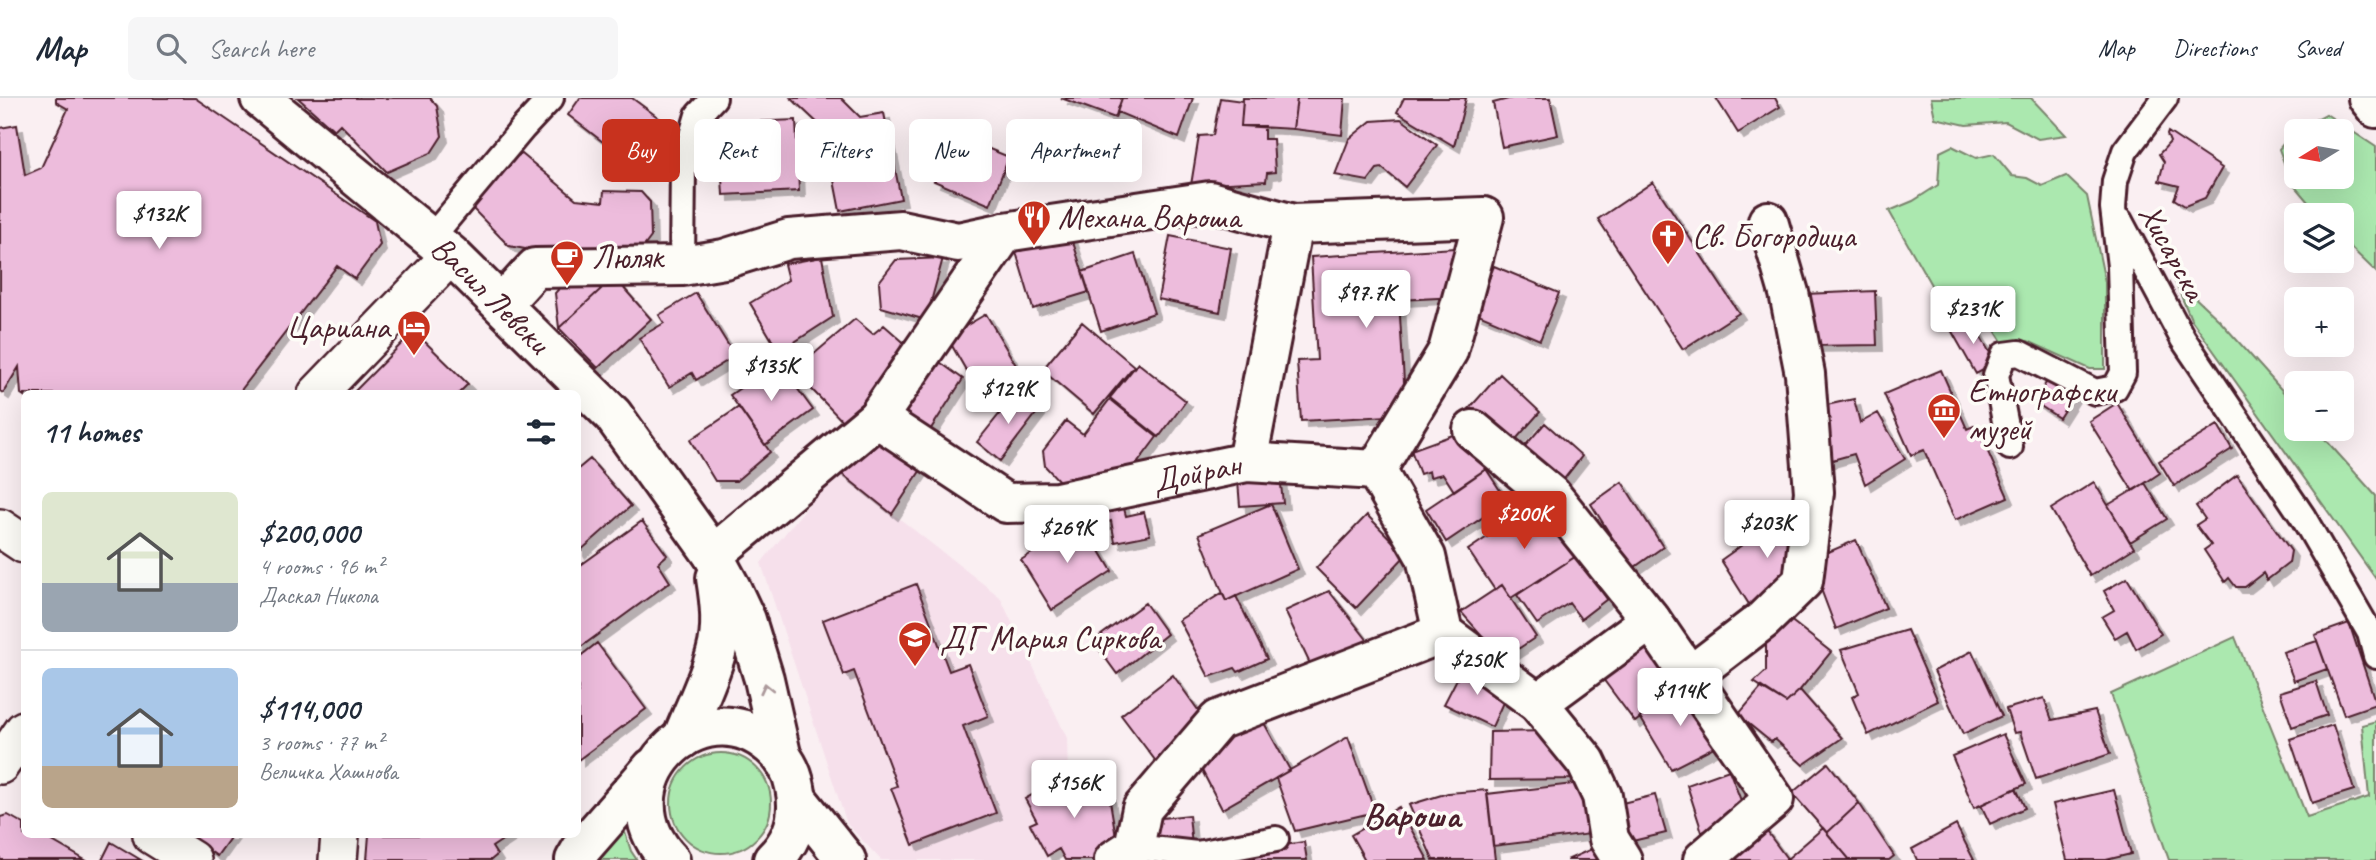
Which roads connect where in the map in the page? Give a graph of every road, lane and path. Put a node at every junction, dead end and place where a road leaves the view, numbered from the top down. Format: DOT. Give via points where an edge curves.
graph roads {
  1 [pos="260,98"];
  2 [pos="551,98"];
  3 [pos="714,98"];
  4 [pos="2165,98"];
  5 [pos="2368,98"];
  6 [pos="2376,108"];
  7 [pos="2113,208"];
  8 [pos="1768,221"];
  9 [pos="1293,224"];
  10 [pos="1005,232"];
  11 [pos="441,246"];
  12 [pos="682,266"];
  13 [pos="502,304"];
  14 [pos="320,390"];
  15 [pos="877,418"];
  16 [pos="1473,430"];
  17 [pos="2010,447"];
  18 [pos="1247,462"];
  19 [pos="1376,470"];
  20 [pos="0,528"];
  21 [pos="21,542"];
  22 [pos="713,555"];
  23 [pos="1651,620"];
  24 [pos="1443,633"];
  25 [pos="2376,656"];
  26 [pos="1690,676"];
  27 [pos="1538,703"];
  28 [pos="670,750"];
  29 [pos="781,754"];
  30 [pos="797,800"];
  31 [pos="157,838"];
  32 [pos="340,838"];
  33 [pos="1276,839"];
  34 [pos="1124,854"];
  35 [pos="192,860"];
  36 [pos="338,860"];
  37 [pos="575,860"];
  38 [pos="670,860"];
  39 [pos="773,860"];
  40 [pos="846,860"];
  41 [pos="1622,860"];
  42 [pos="1703,860"];
  1 -- 11 [label="street, Васил Левски"];
  2 -- 11 [label="lane"];
  3 -- 12 [label="lane" via="698,115 682,166"];
  4 -- 7 [label="lane" via="2125,151 2115,181"];
  5 -- 6 [label="street"];
  7 -- 17 [label="lane, Хисарска" via="2123,373 2115,388 2095,392 2019,353 2004,355 1996,375"];
  7 -- 25 [label="lane, Хисарска" via="2183,339 2303,517 2370,633"];
  8 -- 26 [label="street" via="1805,374 1814,492 1803,581 1763,620"];
  9 -- 10 [label="street" via="1210,201"];
  9 -- 18 [label="street"];
  9 -- 19 [label="street" via="1484,217 1448,351"];
  10 -- 12 [label="street" via="958,242 901,230 811,236"];
  10 -- 15 [label="street"];
  11 -- 13 [label="street, Васил Левски"];
  11 -- 14 [label="street"];
  12 -- 13 [label="street" via="535,268"];
  13 -- 22 [label="street, Васил Левски" via="613,415"];
  15 -- 18 [label="street, Дойран" via="1006,503 1057,502"];
  15 -- 22 [label="street"];
  16 -- 23 [label="street" via="1552,496"];
  18 -- 19 [label="street, Дойран"];
  19 -- 24 [label="street" via="1426,557"];
  20 -- 21 [label="street"];
  22 -- 28 [label="street" via="720,603 716,653"];
  29 -- 22 [label="street, Васил Левски, one-way" via="746,620"];
  23 -- 26 [label="street"];
  23 -- 27 [label="street"];
  24 -- 27 [label="street"];
  24 -- 34 [label="street" via="1218,720 1142,809"];
  26 -- 42 [label="street" via="1774,799"];
  27 -- 41 [label="street" via="1586,762 1602,796 1609,839"];
  28 -- 29 [label="street" via="694,732 717,727 741,729"];
  28 -- 37 [label="street"];
  28 -- 38 [label="street" via="649,783 646,805 649,828"];
  29 -- 30 [label="street, Васил Левски" via="793,775"];
  30 -- 39 [label="street" via="796,825"];
  30 -- 40 [label="street"];
  31 -- 35 [label="street"];
  32 -- 36 [label="street"];
  33 -- 34 [label="lane" via="1197,854"];
}
